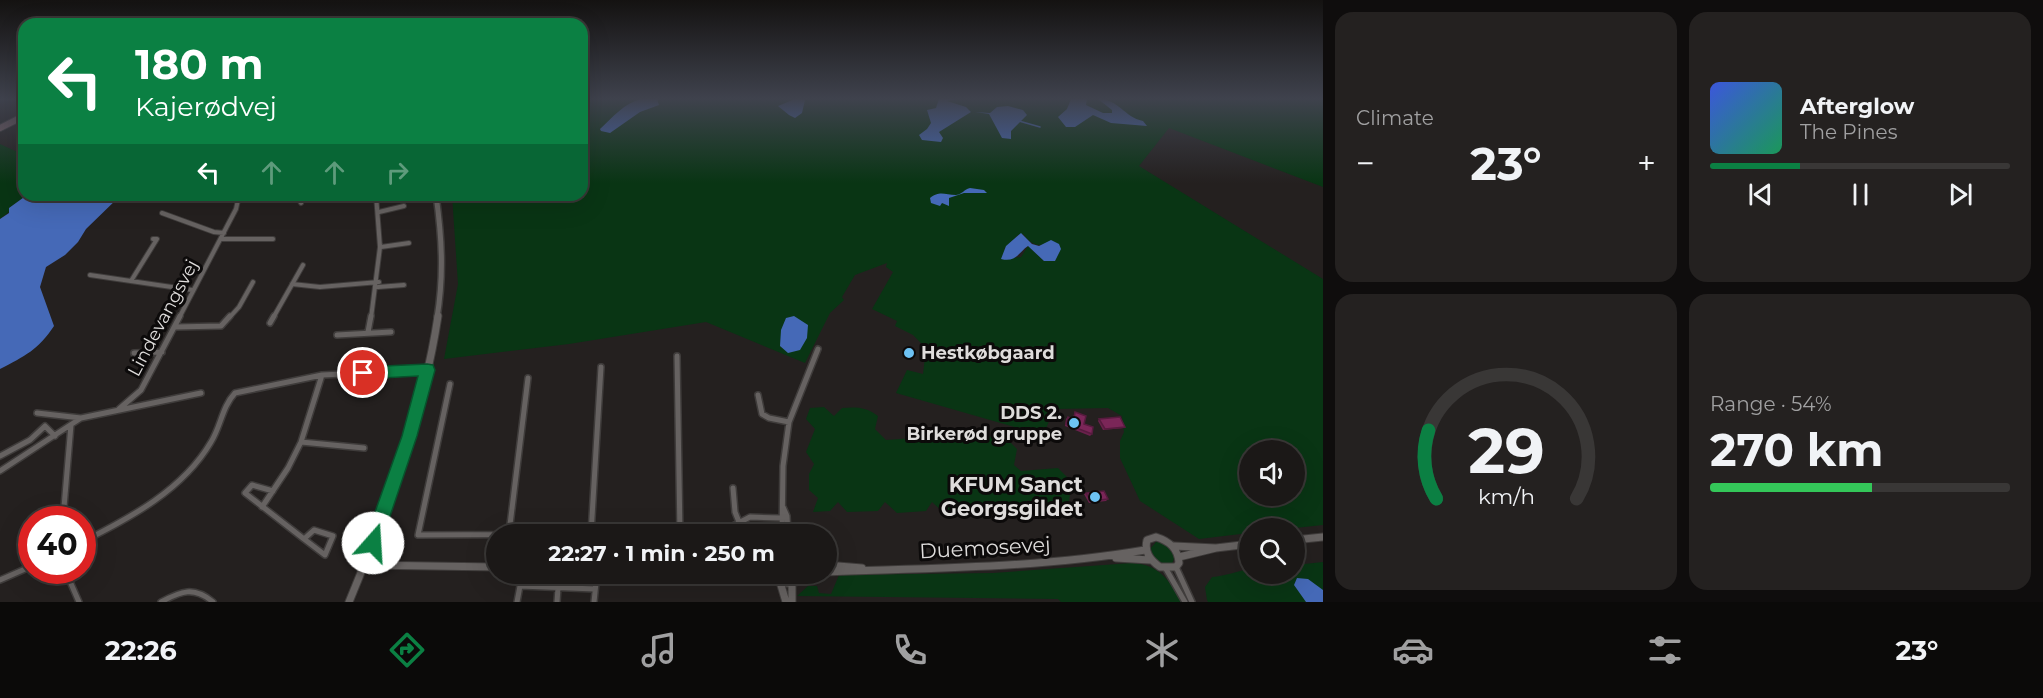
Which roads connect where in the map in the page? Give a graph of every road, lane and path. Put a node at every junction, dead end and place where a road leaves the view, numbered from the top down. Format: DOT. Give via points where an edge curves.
graph roads {
  1 [pos="238,201"];
  2 [pos="377,201"];
  3 [pos="437,201"];
  4 [pos="404,206"];
  5 [pos="379,212"];
  6 [pos="162,213"];
  7 [pos="224,233"];
  8 [pos="153,239"];
  9 [pos="221,239"];
  10 [pos="273,239"];
  11 [pos="409,243"];
  12 [pos="381,247"];
  13 [pos="303,265"];
  14 [pos="90,275"];
  15 [pos="131,281"];
  16 [pos="253,282"];
  17 [pos="292,284"];
  18 [pos="379,284"];
  19 [pos="404,285"];
  20 [pos="192,290"];
  21 [pos="270,323"];
  22 [pos="175,327"];
  23 [pos="369,332"];
  24 [pos="391,332"];
  25 [pos="337,335"];
  26 [pos="818,349"];
  27 [pos="162,352"];
  28 [pos="134,353"];
  29 [pos="676,356"];
  30 [pos="602,367"];
  31 [pos="427,370"];
  32 [pos="322,375"];
  33 [pos="528,378"];
  34 [pos="450,384"];
  35 [pos="201,393"];
  36 [pos="758,395"];
  37 [pos="119,409"];
  38 [pos="37,413"];
  39 [pos="81,418"];
  40 [pos="789,423"];
  41 [pos="71,425"];
  42 [pos="55,436"];
  43 [pos="301,442"];
  44 [pos="364,448"];
  45 [pos="0,456"];
  46 [pos="0,471"];
  47 [pos="733,488"];
  48 [pos="273,491"];
  49 [pos="64,506"];
  50 [pos="262,507"];
  51 [pos="783,507"];
  52 [pos="781,518"];
  53 [pos="739,522"];
  54 [pos="510,524"];
  55 [pos="592,524"];
  56 [pos="680,524"];
  57 [pos="735,524"];
  58 [pos="781,524"];
  59 [pos="787,524"];
  60 [pos="486,534"];
  61 [pos="96,535"];
  62 [pos="1323,537"];
  63 [pos="1305,539"];
  64 [pos="303,540"];
  65 [pos="1239,545"];
  66 [pos="1174,546"];
  67 [pos="1216,548"];
  68 [pos="1145,550"];
  69 [pos="1179,557"];
  70 [pos="1107,558"];
  71 [pos="1150,560"];
  72 [pos="364,565"];
  73 [pos="837,566"];
  74 [pos="486,567"];
  75 [pos="1176,567"];
  76 [pos="866,569"];
  77 [pos="1166,569"];
  78 [pos="837,571"];
  79 [pos="18,572"];
  80 [pos="0,580"];
  81 [pos="71,584"];
  82 [pos="596,584"];
  83 [pos="781,584"];
  84 [pos="792,584"];
  85 [pos="558,588"];
  86 [pos="595,589"];
  87 [pos="79,602"];
  88 [pos="162,602"];
  89 [pos="213,602"];
  90 [pos="349,602"];
  91 [pos="517,602"];
  92 [pos="557,602"];
  93 [pos="594,602"];
  94 [pos="786,602"];
  95 [pos="792,602"];
  96 [pos="1185,602"];
  97 [pos="1192,602"];
  1 -- 7 [label="street, Lindevangsvej"];
  2 -- 5 [label="street"];
  3 -- 31 [label="street" via="443,273"];
  4 -- 5 [label="street"];
  5 -- 12 [label="street"];
  6 -- 7 [label="street"];
  7 -- 9 [label="street, Lindevangsvej"];
  8 -- 15 [label="street" via="157,239"];
  9 -- 10 [label="street"];
  9 -- 20 [label="street, Lindevangsvej"];
  11 -- 12 [label="street"];
  12 -- 18 [label="street"];
  13 -- 17 [label="street"];
  14 -- 15 [label="street"];
  15 -- 20 [label="street"];
  16 -- 22 [label="street" via="239,307 221,326"];
  17 -- 18 [label="street"];
  17 -- 21 [label="street"];
  18 -- 19 [label="street"];
  18 -- 23 [label="street"];
  20 -- 22 [label="street, Lindevangsvej"];
  22 -- 27 [label="street, Lindevangsvej"];
  23 -- 24 [label="street"];
  23 -- 25 [label="street"];
  26 -- 40 [label="street"];
  27 -- 28 [label="street"];
  27 -- 37 [label="street, Lindevangsvej" via="141,390"];
  29 -- 56 [label="street"];
  30 -- 55 [label="street"];
  31 -- 32 [label="street"];
  31 -- 72 [label="street" via="410,436"];
  32 -- 43 [label="street"];
  32 -- 61 [label="street" via="235,393 195,465 125,519"];
  33 -- 54 [label="street"];
  34 -- 60 [label="street" via="418,535"];
  35 -- 37 [label="street"];
  36 -- 40 [label="street" via="761,414"];
  37 -- 39 [label="street"];
  38 -- 39 [label="street"];
  39 -- 41 [label="street"];
  40 -- 51 [label="street"];
  41 -- 42 [label="street"];
  41 -- 49 [label="street"];
  42 -- 45 [label="street" via="45,426 30,440"];
  42 -- 46 [label="street"];
  43 -- 44 [label="street"];
  43 -- 48 [label="street"];
  47 -- 53 [label="street"];
  48 -- 50 [label="street"];
  48 -- 50 [label="street" via="252,485 245,494"];
  50 -- 64 [label="street"];
  51 -- 52 [label="street"];
  51 -- 59 [label="street"];
  52 -- 53 [label="street" via="750,517"];
  52 -- 58 [label="street"];
  53 -- 57 [label="street"];
  62 -- 63 [label="street"];
  64 -- 64 [label="street" via="314,530 333,536 325,555"];
  65 -- 67 [label="street"];
  66 -- 67 [label="street"];
  66 -- 68 [label="street" via="1156,537 1147,540"];
  66 -- 69 [label="street"];
  67 -- 69 [label="street"];
  68 -- 70 [label="street, Duemosevej"];
  68 -- 71 [label="street"];
  69 -- 75 [label="street"];
  70 -- 71 [label="street, Duemosevej"];
  70 -- 76 [label="street, Duemosevej" via="988,568"];
  71 -- 77 [label="street"];
  72 -- 74 [label="street"];
  72 -- 90 [label="street"];
  73 -- 76 [label="street, Duemosevej"];
  75 -- 77 [label="street"];
  75 -- 97 [label="street"];
  76 -- 78 [label="street, Duemosevej"];
  77 -- 96 [label="street"];
  79 -- 80 [label="street"];
  81 -- 87 [label="street"];
  82 -- 86 [label="street"];
  83 -- 94 [label="street"];
  84 -- 95 [label="street"];
  85 -- 86 [label="street"];
  85 -- 91 [label="street" via="520,586"];
  85 -- 92 [label="street"];
  86 -- 93 [label="street"];
  88 -- 89 [label="street" via="189,589 201,591"];
}
